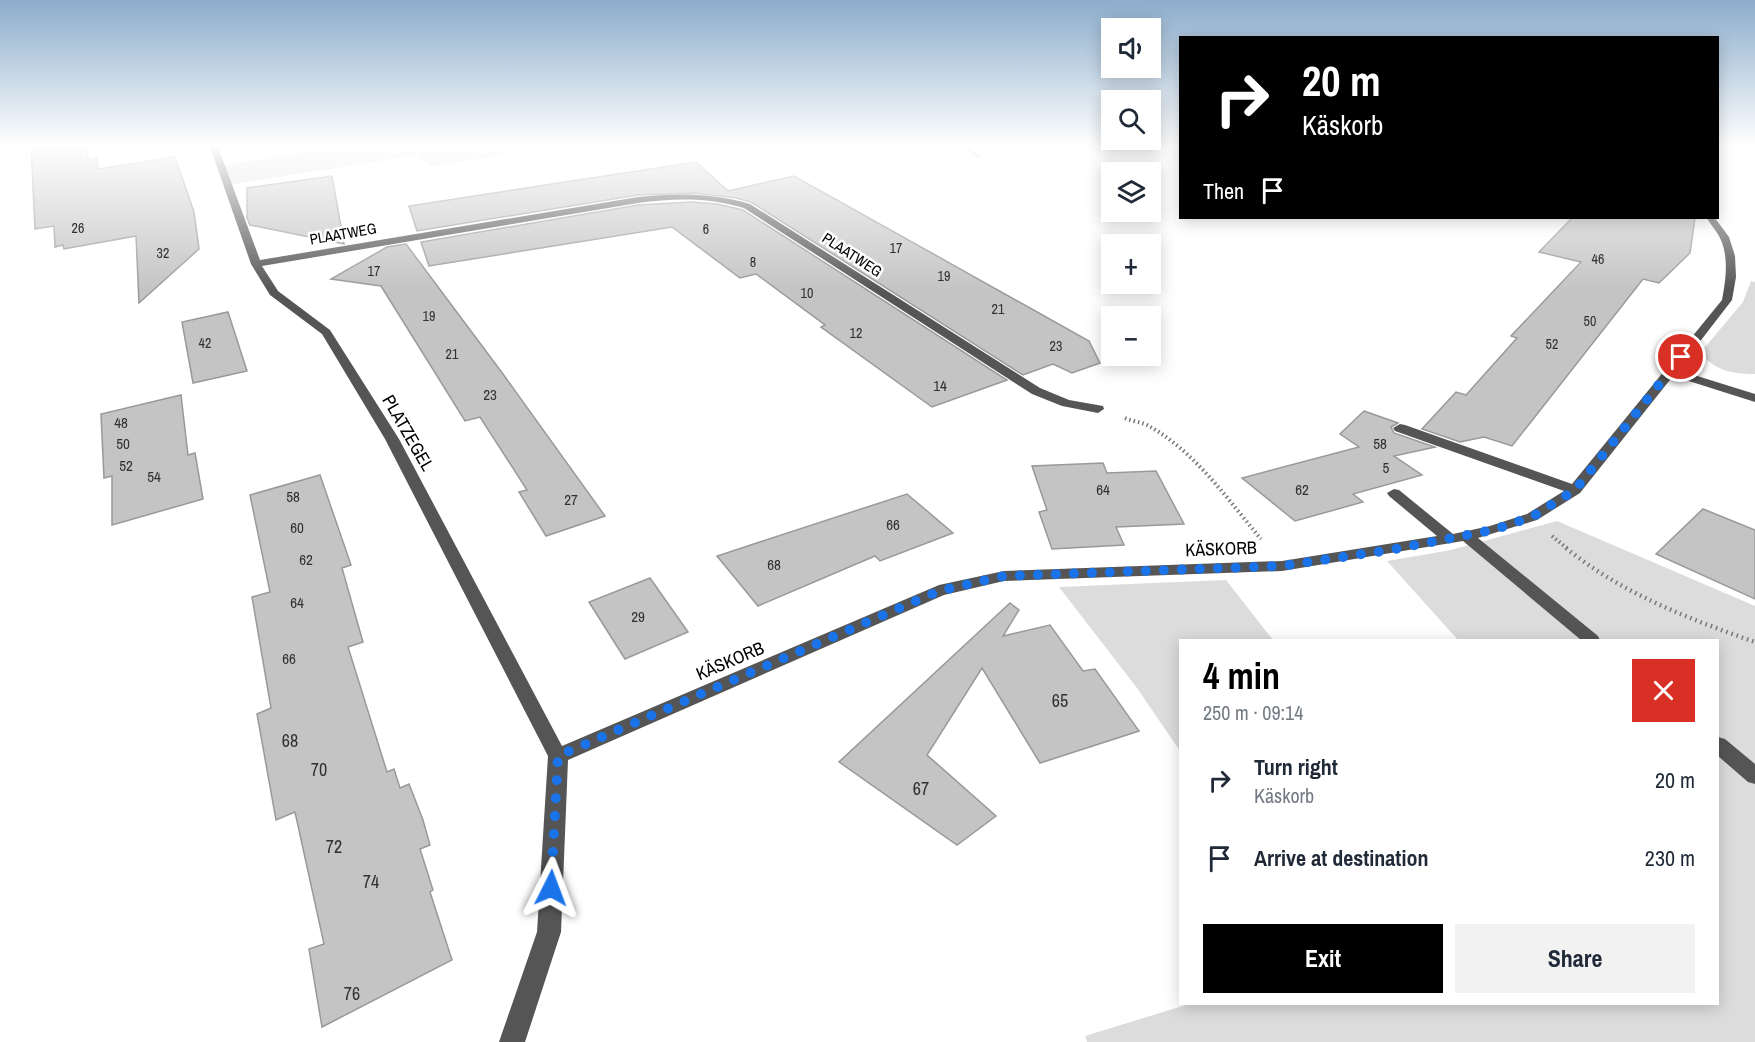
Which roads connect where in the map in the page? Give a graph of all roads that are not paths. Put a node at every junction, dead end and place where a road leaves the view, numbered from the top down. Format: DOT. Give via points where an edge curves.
graph roads {
  1 [pos="230,193"];
  2 [pos="1712,219"];
  3 [pos="256,264"];
  4 [pos="1670,371"];
  5 [pos="1755,398"];
  6 [pos="1098,409"];
  7 [pos="1400,428"];
  8 [pos="1575,490"];
  9 [pos="1394,493"];
  10 [pos="1466,536"];
  11 [pos="1450,539"];
  12 [pos="1591,639"];
  13 [pos="1719,746"];
  14 [pos="558,756"];
  15 [pos="1755,776"];
  16 [pos="512,1042"];
  1 -- 3 [label="street, PLATZEGEL"];
  2 -- 4 [label="street, KÄSKORB" via="1732,258 1727,300"];
  3 -- 6 [label="street, PLAATWEG" via="638,200 678,195 726,199 747,206 1036,391 1066,403"];
  3 -- 14 [label="street, PLATZEGEL" via="274,293 326,332 392,439"];
  4 -- 5 [label="street"];
  4 -- 8 [label="street, KÄSKORB"];
  7 -- 8 [label="street"];
  8 -- 10 [label="street, KÄSKORB" via="1532,517"];
  9 -- 11 [label="street"];
  10 -- 11 [label="street, KÄSKORB"];
  10 -- 12 [label="street"];
  11 -- 14 [label="street, KÄSKORB" via="1282,566 1004,576 939,591"];
  13 -- 15 [label="street"];
  14 -- 16 [label="street" via="549,932"];
}
